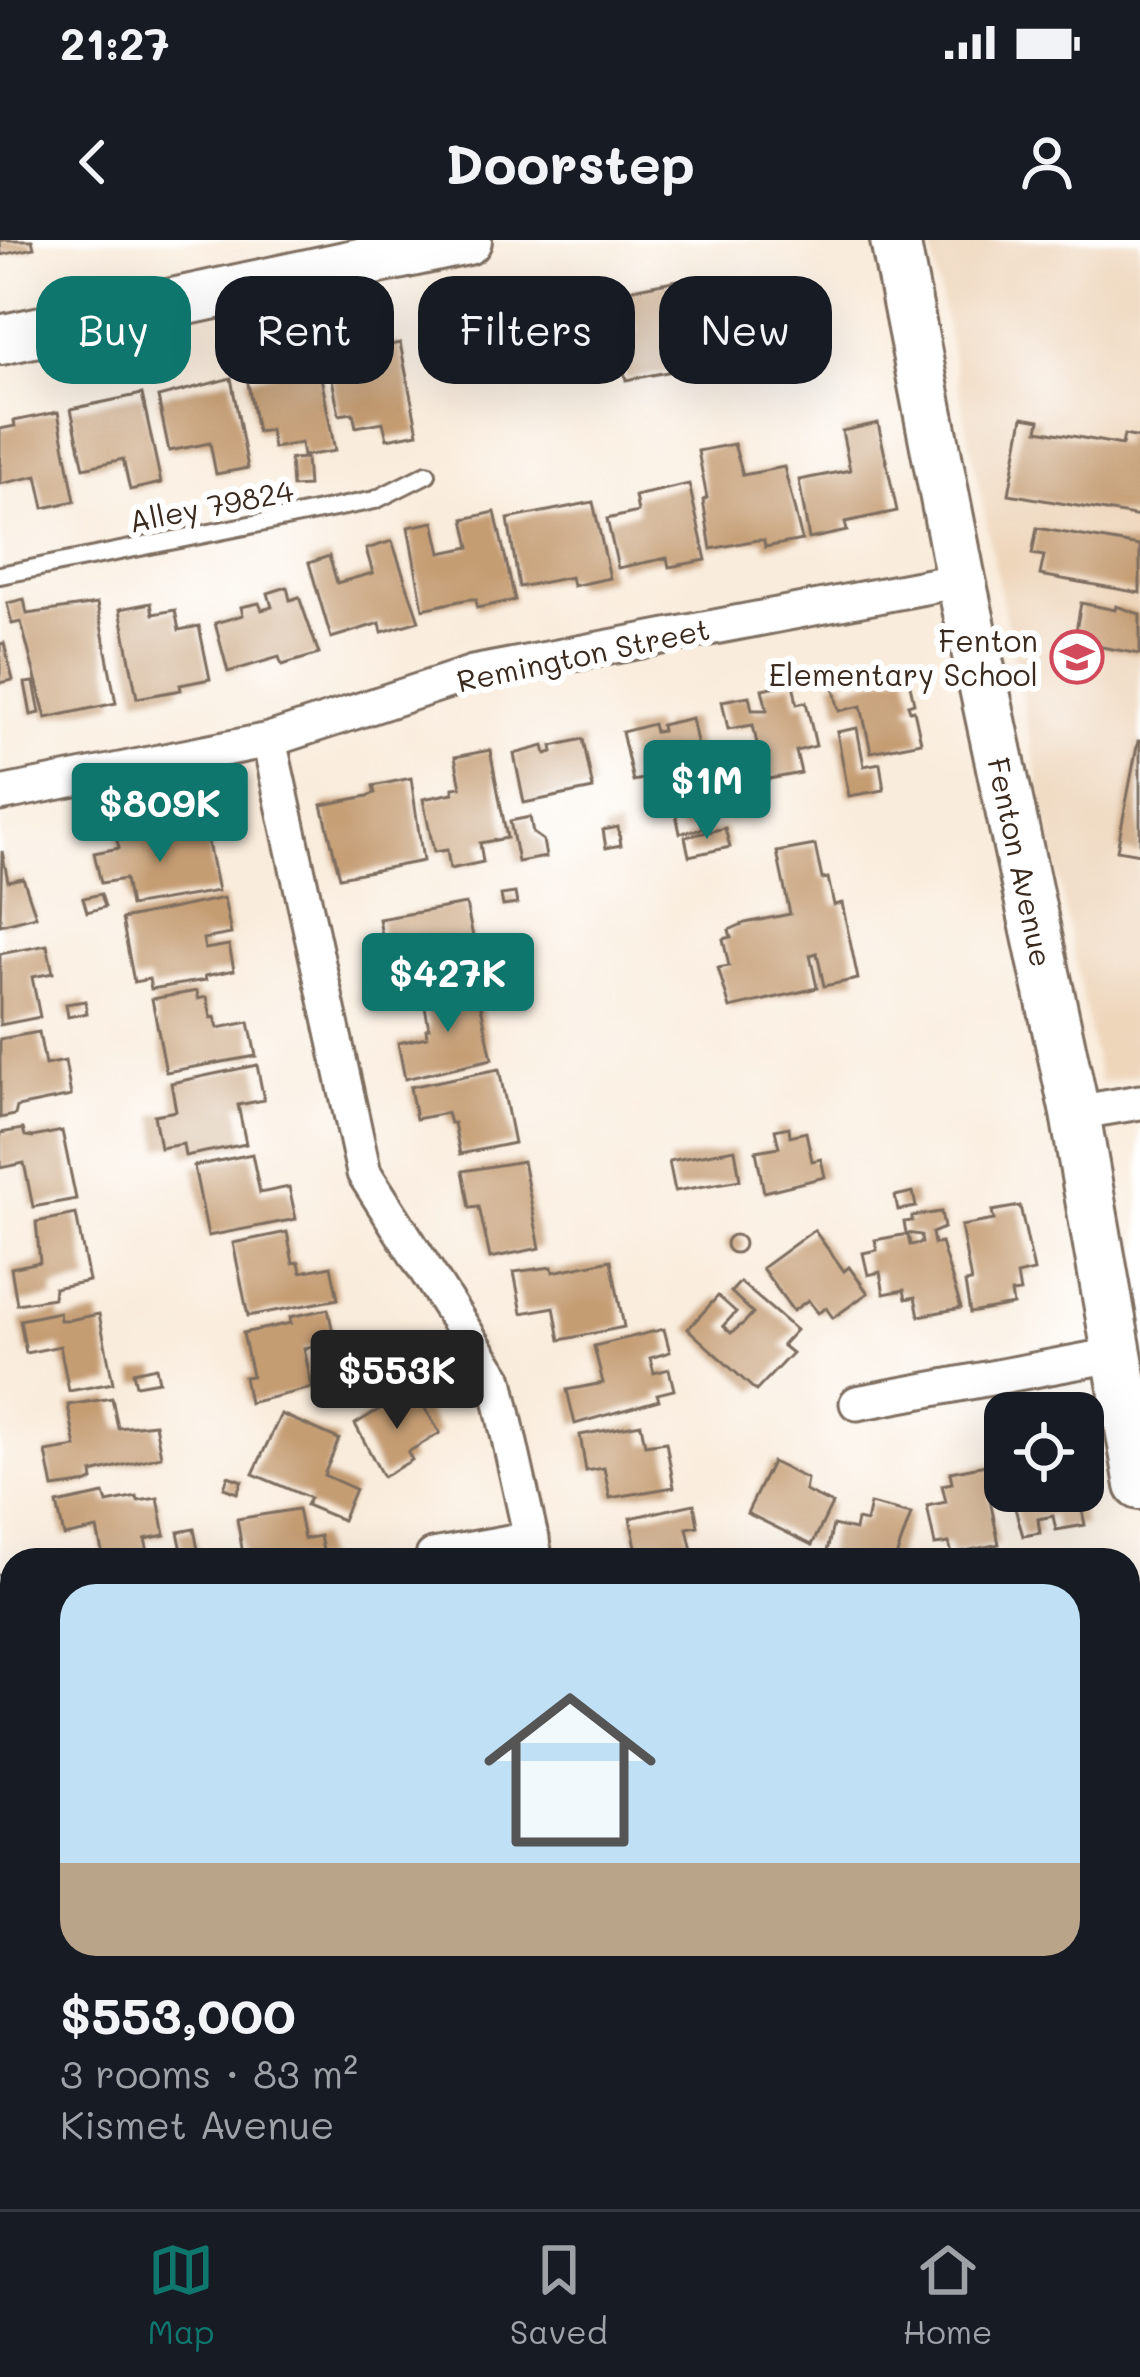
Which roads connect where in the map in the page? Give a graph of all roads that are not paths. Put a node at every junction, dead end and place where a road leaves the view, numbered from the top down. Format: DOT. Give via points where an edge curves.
graph roads {
  1 [pos="466,240"];
  2 [pos="895,240"];
  3 [pos="0,340"];
  4 [pos="427,474"];
  5 [pos="0,575"];
  6 [pos="961,580"];
  7 [pos="269,740"];
  8 [pos="0,794"];
  9 [pos="1140,1102"];
  10 [pos="1076,1113"];
  11 [pos="1114,1355"];
  12 [pos="857,1403"];
  13 [pos="1140,1484"];
  14 [pos="534,1548"];
  1 -- 3 [label="street"];
  2 -- 6 [label="street, Fenton Avenue"];
  4 -- 5 [label="lane, Alley 79824" via="375,500"];
  6 -- 7 [label="street, Remington Street" via="473,674"];
  6 -- 10 [label="street, Fenton Avenue"];
  7 -- 8 [label="street, Remington Street"];
  7 -- 14 [label="street" via="364,1173 496,1380"];
  9 -- 10 [label="street"];
  10 -- 11 [label="street, Fenton Avenue"];
  11 -- 12 [label="street"];
  11 -- 13 [label="street, Fenton Avenue"];
}
